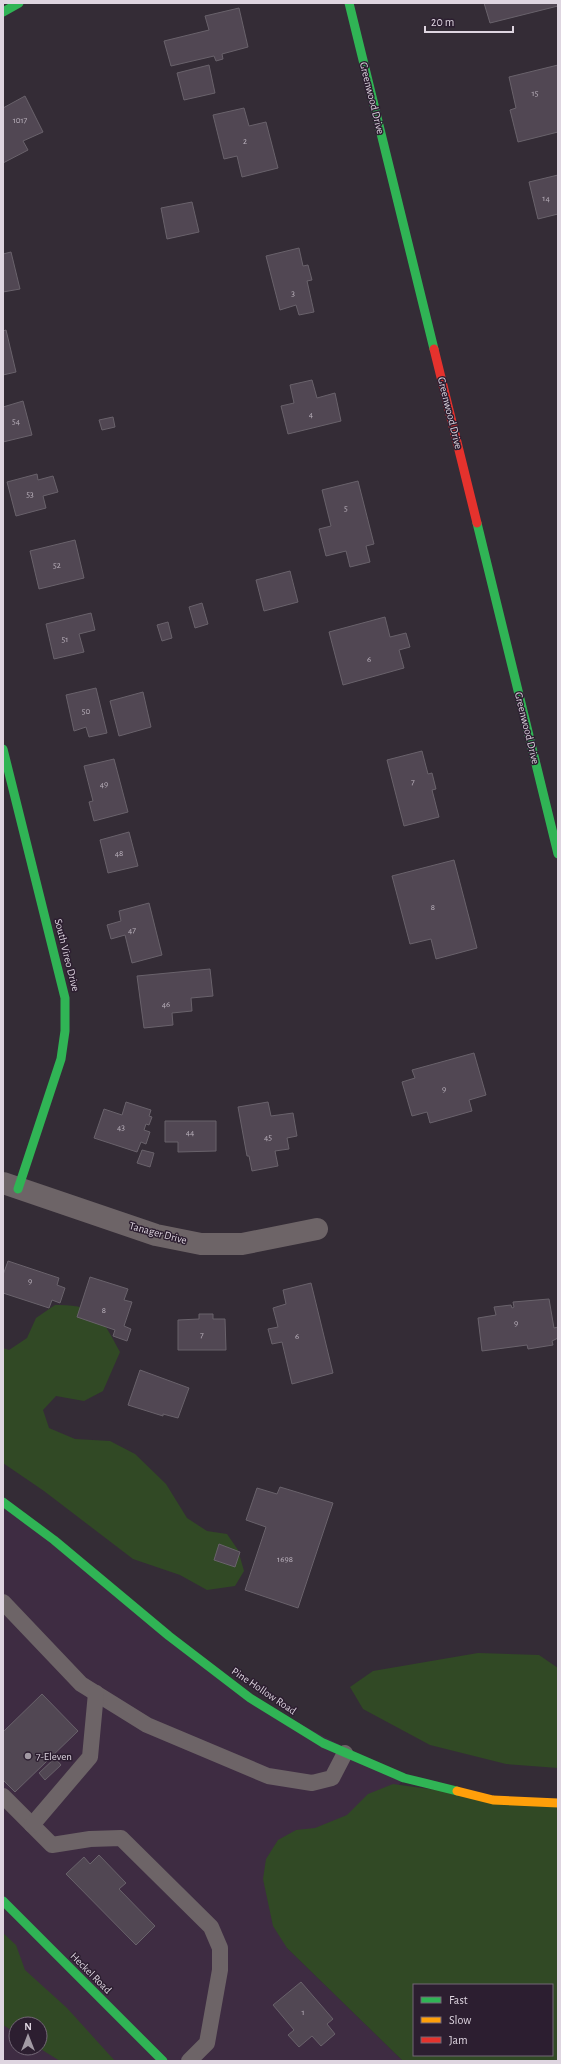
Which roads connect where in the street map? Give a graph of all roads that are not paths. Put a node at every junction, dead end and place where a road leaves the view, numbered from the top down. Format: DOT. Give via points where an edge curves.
graph roads {
  1 [pos="19,3"];
  2 [pos="349,3"];
  3 [pos="3,12"];
  4 [pos="3,749"];
  5 [pos="554,824"];
  6 [pos="558,854"];
  7 [pos="11,1186"];
  8 [pos="317,1229"];
  9 [pos="3,1502"];
  10 [pos="3,1602"];
  11 [pos="96,1693"];
  12 [pos="345,1753"];
  13 [pos="3,1796"];
  14 [pos="558,1803"];
  15 [pos="32,1825"];
  16 [pos="3,1901"];
  17 [pos="163,2061"];
  18 [pos="189,2061"];
  1 -- 3 [label="street"];
  2 -- 5 [label="street, Greenwood Drive"];
  4 -- 7 [label="street, South Vireo Drive" via="65,998 65,1031 60,1059"];
  5 -- 6 [label="street, Greenwood Drive"];
  7 -- 8 [label="street, Tanager Drive" via="156,1235 201,1244 242,1244"];
  9 -- 12 [label="street, Pine Hollow Road" via="250,1698 323,1743"];
  10 -- 11 [label="lane" via="81,1684"];
  11 -- 12 [label="lane" via="147,1725 268,1776 312,1783 332,1778"];
  11 -- 15 [label="lane" via="90,1757"];
  12 -- 14 [label="street, Pine Hollow Road" via="404,1778 493,1800"];
  13 -- 15 [label="lane"];
  15 -- 18 [label="lane" via="52,1845 90,1838 121,1838 211,1927 220,1948 220,1970 207,2043"];
  16 -- 17 [label="street, Heckel Road"];
}
